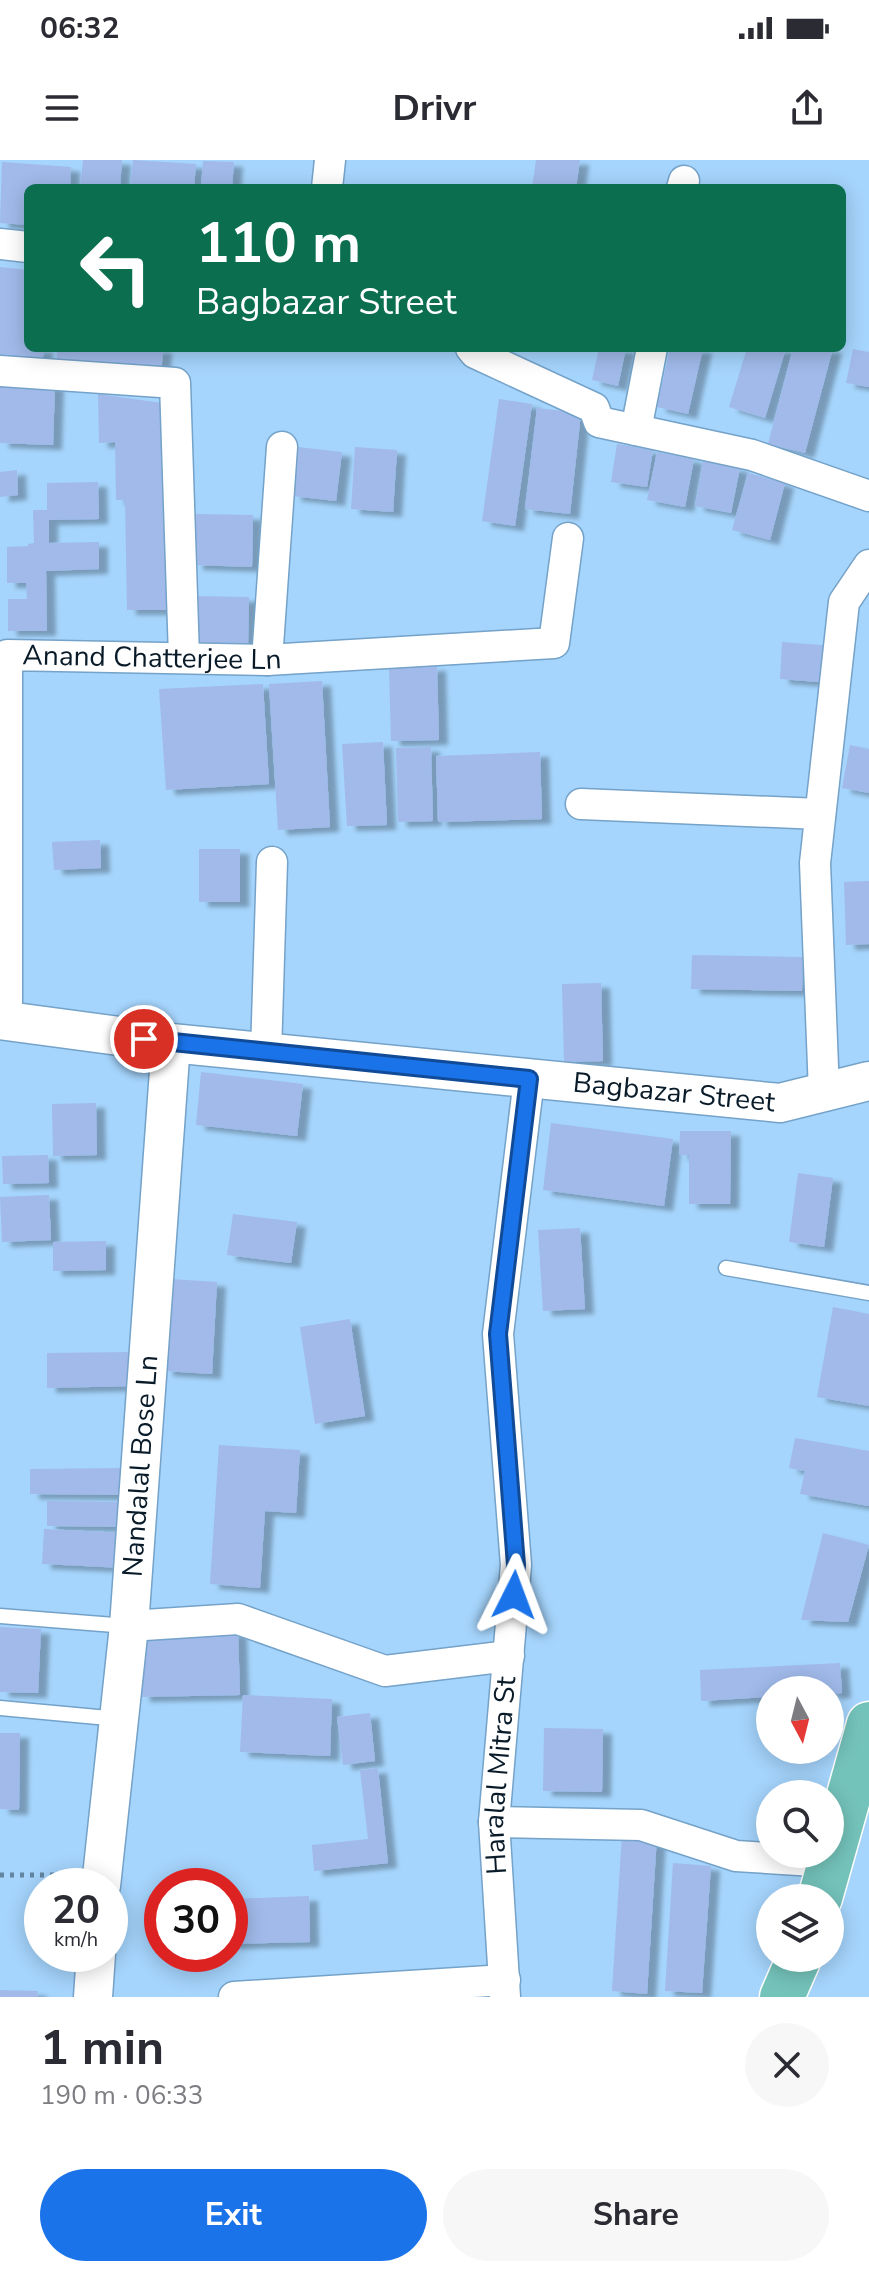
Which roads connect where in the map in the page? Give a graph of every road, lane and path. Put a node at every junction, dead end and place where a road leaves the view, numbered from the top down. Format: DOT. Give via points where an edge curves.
graph roads {
  1 [pos="330,160"];
  2 [pos="327,184"];
  3 [pos="0,244"];
  4 [pos="24,247"];
  5 [pos="474,352"];
  6 [pos="651,352"];
  7 [pos="0,371"];
  8 [pos="636,430"];
  9 [pos="282,447"];
  10 [pos="869,496"];
  11 [pos="568,538"];
  12 [pos="869,565"];
  13 [pos="184,657"];
  14 [pos="267,660"];
  15 [pos="581,804"];
  16 [pos="820,814"];
  17 [pos="272,862"];
  18 [pos="3,1020"];
  19 [pos="171,1043"];
  20 [pos="266,1053"];
  21 [pos="529,1079"];
  22 [pos="869,1081"];
  23 [pos="824,1092"];
  24 [pos="726,1268"];
  25 [pos="869,1293"];
  26 [pos="0,1616"];
  27 [pos="129,1626"];
  28 [pos="509,1656"];
  29 [pos="0,1708"];
  30 [pos="119,1719"];
  31 [pos="869,1724"];
  32 [pos="858,1803"];
  33 [pos="494,1822"];
  34 [pos="103,1868"];
  35 [pos="0,1875"];
  36 [pos="24,1876"];
  37 [pos="825,1880"];
  38 [pos="95,1972"];
  39 [pos="793,1972"];
  40 [pos="505,1989"];
  41 [pos="93,1997"];
  42 [pos="234,1997"];
  43 [pos="782,1997"];
  1 -- 2 [label="street"];
  3 -- 4 [label="street"];
  5 -- 8 [label="street" via="594,408 599,422"];
  6 -- 8 [label="street"];
  7 -- 13 [label="street" via="175,383"];
  8 -- 10 [label="street" via="752,455"];
  9 -- 14 [label="street"];
  11 -- 14 [label="street, Anand Chatterjee Ln" via="554,643"];
  12 -- 16 [label="street" via="844,602"];
  13 -- 14 [label="street, Anand Chatterjee Ln"];
  13 -- 18 [label="street, Anand Chatterjee Ln" via="7,655"];
  15 -- 16 [label="street"];
  16 -- 23 [label="street" via="815,863"];
  17 -- 20 [label="street"];
  18 -- 19 [label="street, Bagbazar Street"];
  19 -- 20 [label="street, Bagbazar Street"];
  19 -- 27 [label="street, Nandalal Bose Ln"];
  20 -- 21 [label="street, Bagbazar Street"];
  21 -- 23 [label="street, Bagbazar Street" via="780,1103"];
  21 -- 28 [label="street, Haralal Mitra St" via="498,1334 516,1565"];
  22 -- 23 [label="street, Bagbazar Street"];
  24 -- 25 [label="lane"];
  26 -- 27 [label="lane"];
  27 -- 28 [label="street" via="238,1619 385,1671"];
  27 -- 30 [label="street, Nandalal Bose Ln"];
  28 -- 33 [label="street, Haralal Mitra St"];
  29 -- 30 [label="lane"];
  30 -- 34 [label="street, Nandalal Bose Ln"];
  31 -- 32 [label="main road"];
  32 -- 37 [label="main road"];
  33 -- 37 [label="street" via="641,1825"];
  33 -- 40 [label="street, Haralal Mitra St"];
  35 -- 36 [label="path"];
  38 -- 41 [label="street"];
  39 -- 43 [label="main road"];
  40 -- 42 [label="street"];
}
